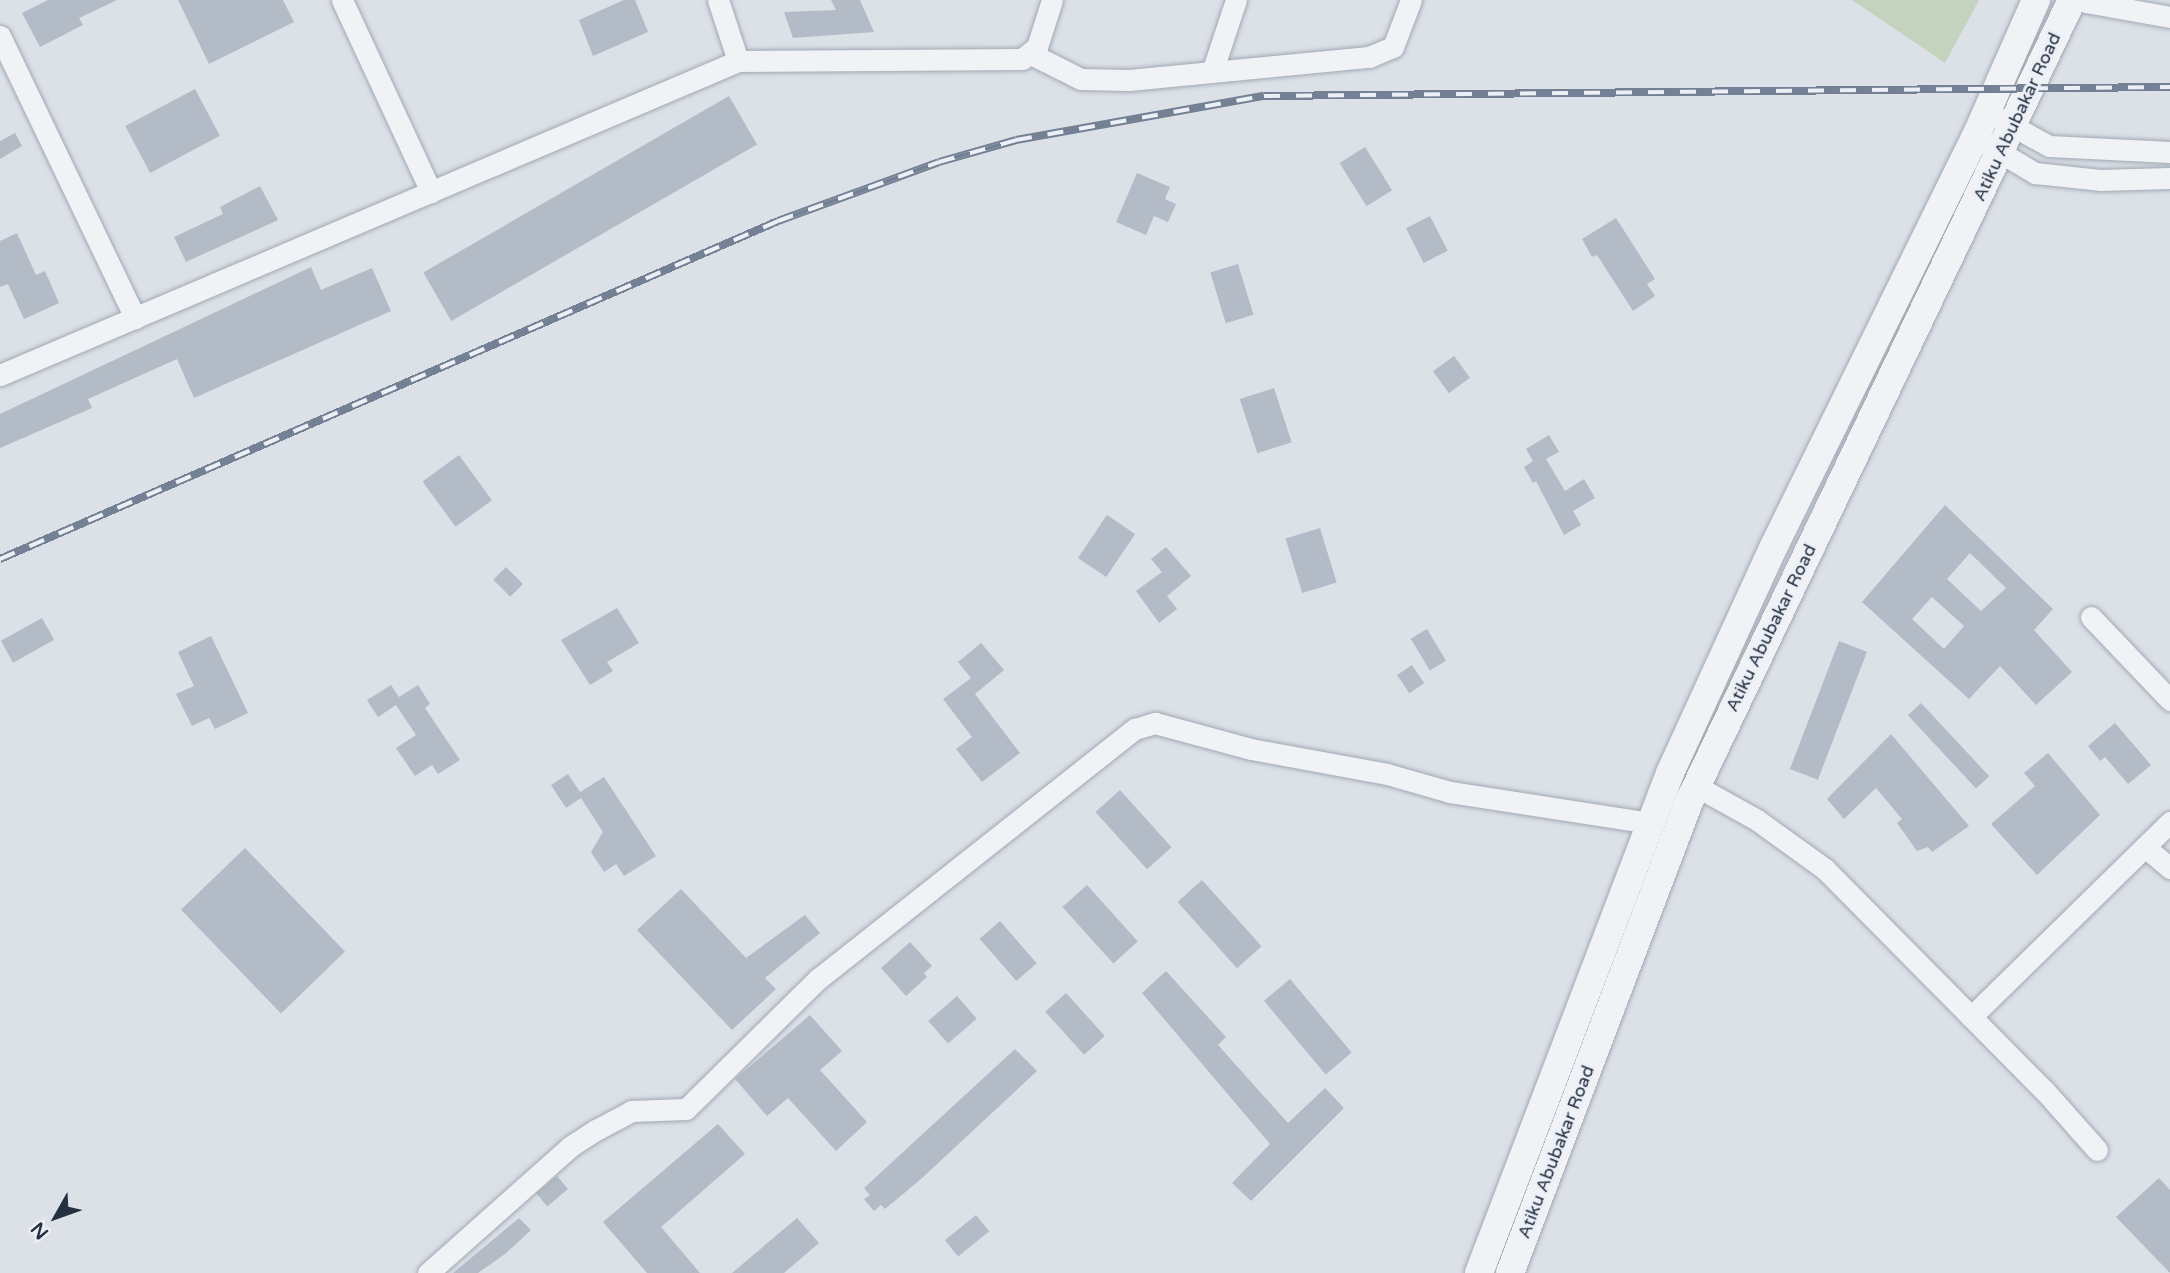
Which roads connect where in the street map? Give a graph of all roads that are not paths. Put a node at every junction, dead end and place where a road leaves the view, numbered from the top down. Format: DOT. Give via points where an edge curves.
graph roads {
  1 [pos="342,0"];
  2 [pos="718,0"];
  3 [pos="1052,0"];
  4 [pos="1236,0"];
  5 [pos="1411,0"];
  6 [pos="2036,0"];
  7 [pos="2073,0"];
  8 [pos="2170,16"];
  9 [pos="0,36"];
  10 [pos="1031,54"];
  11 [pos="738,61"];
  12 [pos="1213,69"];
  13 [pos="1982,124"];
  14 [pos="2013,127"];
  15 [pos="2170,152"];
  16 [pos="2001,155"];
  17 [pos="2170,178"];
  18 [pos="431,192"];
  19 [pos="135,318"];
  20 [pos="0,375"];
  21 [pos="2091,617"];
  22 [pos="2170,700"];
  23 [pos="1696,786"];
  24 [pos="2170,822"];
  25 [pos="1650,823"];
  26 [pos="2145,847"];
  27 [pos="2170,869"];
  28 [pos="1971,1017"];
  29 [pos="2097,1150"];
  30 [pos="428,1273"];
  31 [pos="1479,1273"];
  32 [pos="1510,1273"];
  1 -- 18 [label="street"];
  2 -- 11 [label="street"];
  3 -- 10 [label="street"];
  4 -- 12 [label="street"];
  5 -- 12 [label="street" via="1396,43 1384,52 1322,63"];
  6 -- 13 [label="street"];
  7 -- 8 [label="street"];
  7 -- 14 [label="street, Atiku Abubakar Road"];
  9 -- 19 [label="street"];
  10 -- 11 [label="street" via="1001,61"];
  10 -- 12 [label="street" via="1081,79 1129,80"];
  11 -- 18 [label="street"];
  13 -- 14 [label="street"];
  13 -- 16 [label="street"];
  13 -- 25 [label="street" via="1774,546"];
  14 -- 15 [label="street" via="2049,146"];
  14 -- 16 [label="street, Atiku Abubakar Road"];
  16 -- 17 [label="street" via="2035,173 2100,180"];
  16 -- 23 [label="street, Atiku Abubakar Road"];
  18 -- 19 [label="street"];
  19 -- 20 [label="street"];
  21 -- 22 [label="street"];
  23 -- 28 [label="street" via="1768,827 1825,870"];
  23 -- 32 [label="street, Atiku Abubakar Road"];
  24 -- 26 [label="street"];
  25 -- 30 [label="street" via="1450,792 1155,723 1135,729 818,979 686,1109 631,1111 596,1129"];
  25 -- 31 [label="street"];
  26 -- 27 [label="street"];
  26 -- 28 [label="street"];
  28 -- 29 [label="street"];
}
